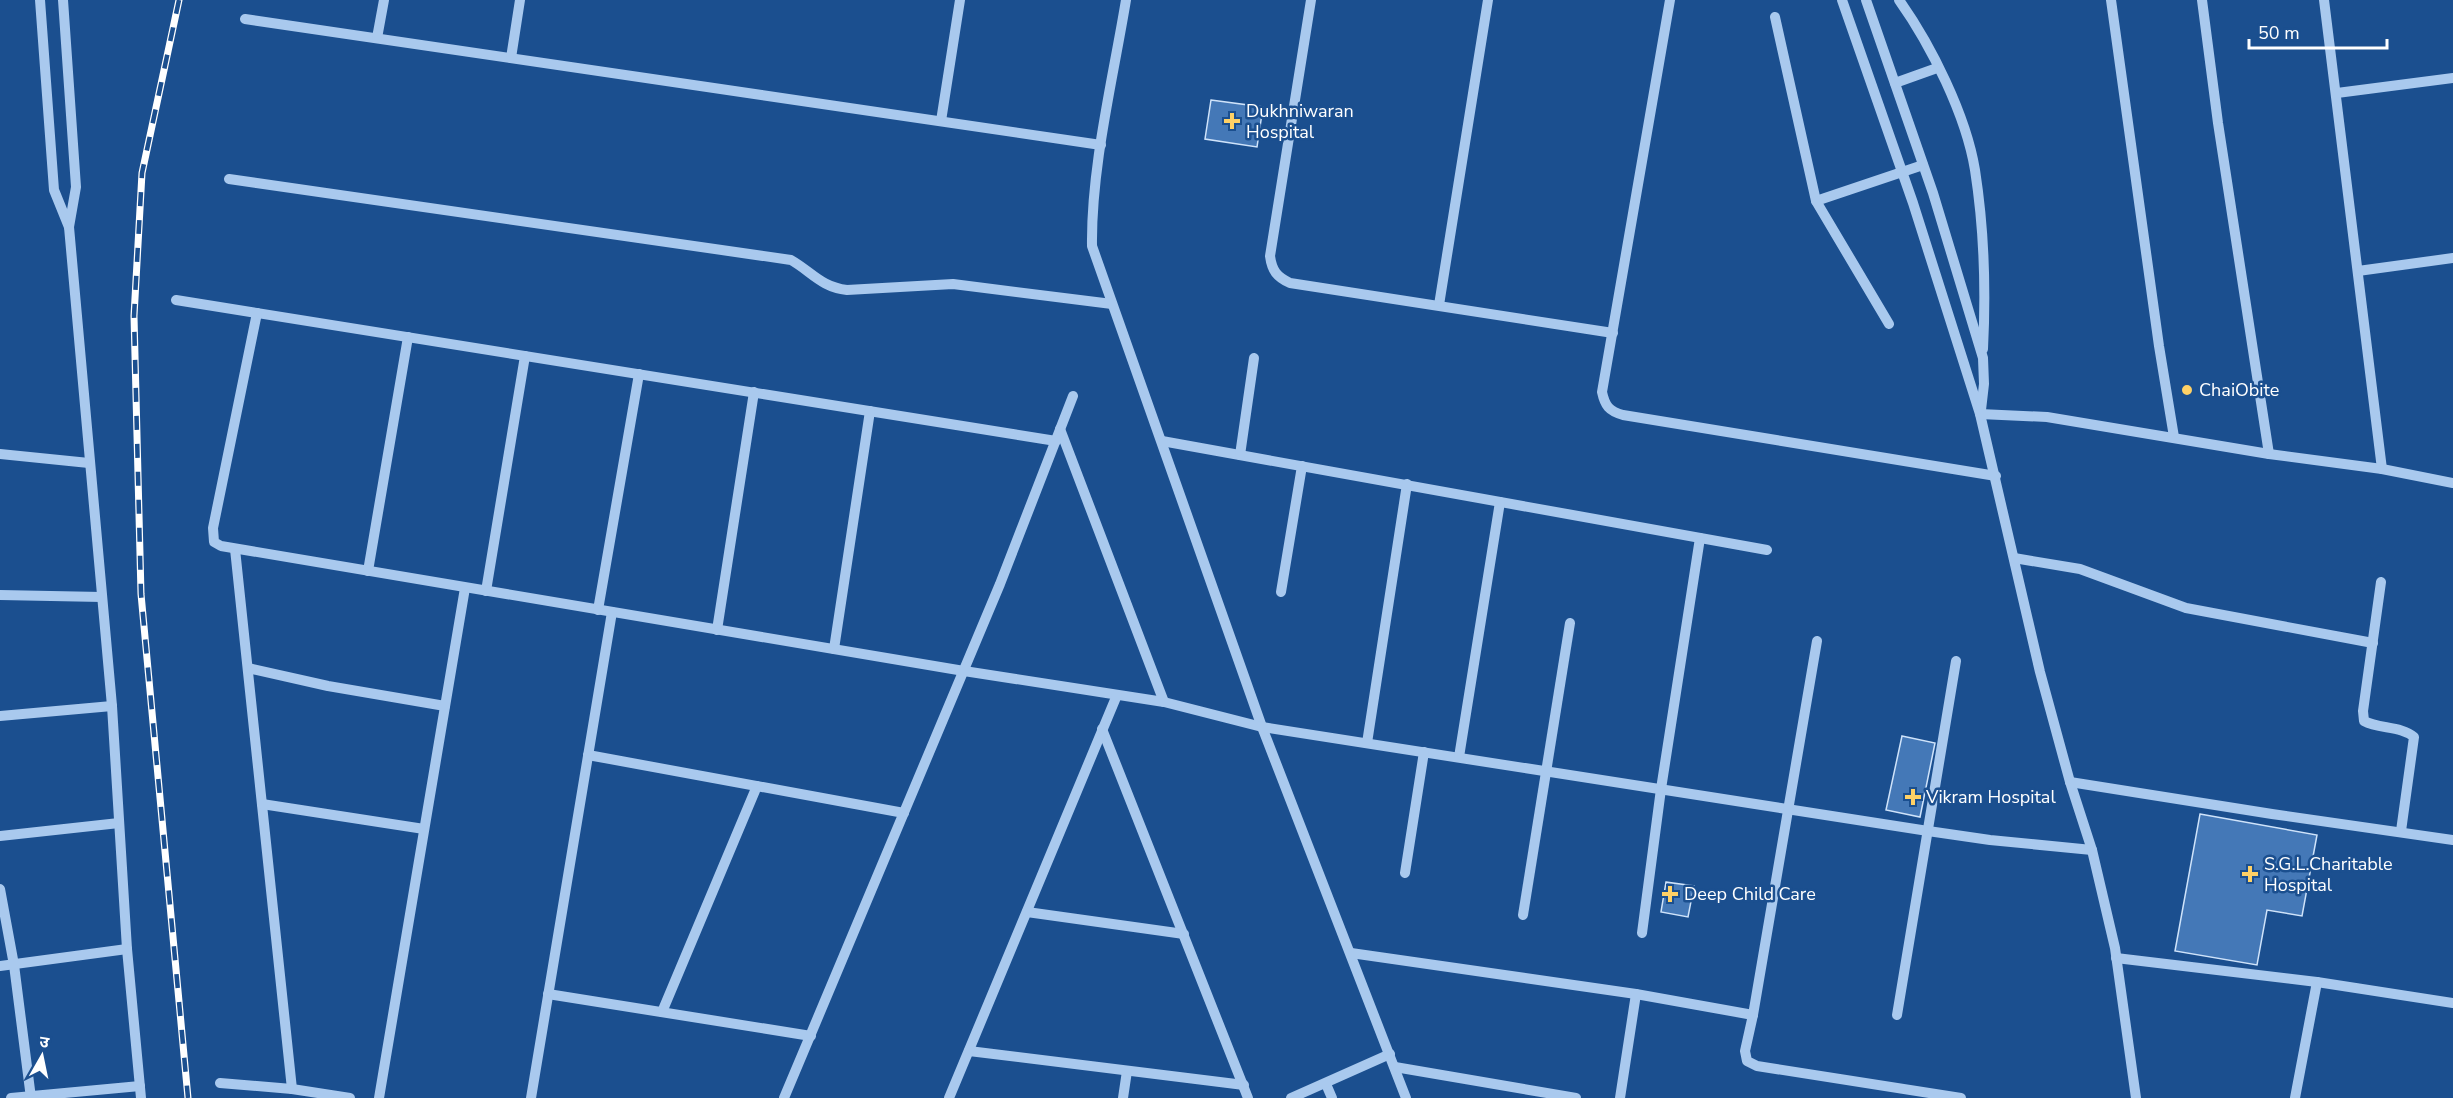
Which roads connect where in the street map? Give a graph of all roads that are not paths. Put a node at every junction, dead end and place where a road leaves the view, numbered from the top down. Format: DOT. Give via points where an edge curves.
graph roads {
  1 [pos="39,0"];
  2 [pos="63,0"];
  3 [pos="384,0"];
  4 [pos="520,0"];
  5 [pos="960,0"];
  6 [pos="1126,0"];
  7 [pos="1311,0"];
  8 [pos="1488,0"];
  9 [pos="1670,0"];
  10 [pos="1842,0"];
  11 [pos="1866,0"];
  12 [pos="1899,0"];
  13 [pos="2111,0"];
  14 [pos="2202,0"];
  15 [pos="2324,0"];
  16 [pos="1775,17"];
  17 [pos="245,19"];
  18 [pos="377,38"];
  19 [pos="511,58"];
  20 [pos="1937,68"];
  21 [pos="2453,78"];
  22 [pos="1895,83"];
  23 [pos="2337,93"];
  24 [pos="940,122"];
  25 [pos="1101,145"];
  26 [pos="1923,165"];
  27 [pos="1902,171"];
  28 [pos="229,179"];
  29 [pos="1816,201"];
  30 [pos="69,227"];
  31 [pos="2453,258"];
  32 [pos="2358,271"];
  33 [pos="176,300"];
  34 [pos="1112,304"];
  35 [pos="1439,305"];
  36 [pos="257,313"];
  37 [pos="1889,324"];
  38 [pos="1613,333"];
  39 [pos="408,337"];
  40 [pos="525,356"];
  41 [pos="1254,358"];
  42 [pos="1983,358"];
  43 [pos="639,374"];
  44 [pos="754,392"];
  45 [pos="1073,396"];
  46 [pos="870,411"];
  47 [pos="1980,414"];
  48 [pos="1060,429"];
  49 [pos="2174,437"];
  50 [pos="1056,441"];
  51 [pos="1162,441"];
  52 [pos="0,454"];
  53 [pos="2269,454"];
  54 [pos="1240,455"];
  55 [pos="89,463"];
  56 [pos="1302,466"];
  57 [pos="2382,469"];
  58 [pos="1996,476"];
  59 [pos="2453,483"];
  60 [pos="1407,484"];
  61 [pos="1500,502"];
  62 [pos="1700,538"];
  63 [pos="236,549"];
  64 [pos="1767,550"];
  65 [pos="2014,558"];
  66 [pos="368,571"];
  67 [pos="2381,582"];
  68 [pos="465,588"];
  69 [pos="486,591"];
  70 [pos="1281,592"];
  71 [pos="0,595"];
  72 [pos="102,597"];
  73 [pos="598,610"];
  74 [pos="612,612"];
  75 [pos="1570,623"];
  76 [pos="717,630"];
  77 [pos="1817,640"];
  78 [pos="2373,643"];
  79 [pos="834,650"];
  80 [pos="1956,661"];
  81 [pos="248,668"];
  82 [pos="964,671"];
  83 [pos="1117,694"];
  84 [pos="1164,702"];
  85 [pos="112,706"];
  86 [pos="445,706"];
  87 [pos="0,716"];
  88 [pos="1262,726"];
  89 [pos="1102,729"];
  90 [pos="1367,742"];
  91 [pos="1424,752"];
  92 [pos="588,754"];
  93 [pos="1459,757"];
  94 [pos="1546,771"];
  95 [pos="2070,782"];
  96 [pos="757,786"];
  97 [pos="1661,789"];
  98 [pos="262,804"];
  99 [pos="1788,809"];
  100 [pos="904,813"];
  101 [pos="119,823"];
  102 [pos="424,829"];
  103 [pos="1928,831"];
  104 [pos="2401,831"];
  105 [pos="0,836"];
  106 [pos="2453,840"];
  107 [pos="2092,850"];
  108 [pos="1405,873"];
  109 [pos="0,889"];
  110 [pos="1027,912"];
  111 [pos="1523,915"];
  112 [pos="1642,933"];
  113 [pos="1184,934"];
  114 [pos="127,949"];
  115 [pos="1351,953"];
  116 [pos="2116,958"];
  117 [pos="14,964"];
  118 [pos="0,966"];
  119 [pos="2317,982"];
  120 [pos="548,994"];
  121 [pos="1636,994"];
  122 [pos="2453,1002"];
  123 [pos="662,1012"];
  124 [pos="1753,1015"];
  125 [pos="1897,1016"];
  126 [pos="811,1036"];
  127 [pos="969,1051"];
  128 [pos="1390,1054"];
  129 [pos="1395,1067"];
  130 [pos="1127,1071"];
  131 [pos="220,1083"];
  132 [pos="1326,1084"];
  133 [pos="1244,1085"];
  134 [pos="140,1086"];
  135 [pos="292,1089"];
  136 [pos="31,1097"];
  137 [pos="11,1098"];
  138 [pos="141,1098"];
  139 [pos="350,1098"];
  140 [pos="379,1098"];
  141 [pos="531,1098"];
  142 [pos="784,1098"];
  143 [pos="949,1098"];
  144 [pos="1123,1098"];
  145 [pos="1248,1098"];
  146 [pos="1291,1098"];
  147 [pos="1332,1098"];
  148 [pos="1406,1098"];
  149 [pos="1576,1098"];
  150 [pos="1620,1098"];
  151 [pos="1961,1098"];
  152 [pos="2136,1098"];
  153 [pos="2295,1098"];
  1 -- 30 [label="street" via="54,190"];
  2 -- 30 [label="street" via="76,187"];
  3 -- 18 [label="street"];
  4 -- 19 [label="street"];
  5 -- 24 [label="street"];
  6 -- 25 [label="street"];
  7 -- 35 [label="street" via="1270,256 1272,269 1290,283"];
  8 -- 35 [label="street"];
  9 -- 38 [label="street"];
  10 -- 27 [label="street"];
  11 -- 22 [label="street"];
  12 -- 20 [label="street" via="1919,28"];
  13 -- 49 [label="street"];
  14 -- 53 [label="street"];
  15 -- 23 [label="street"];
  16 -- 29 [label="street"];
  17 -- 18 [label="street"];
  18 -- 19 [label="street"];
  19 -- 24 [label="street"];
  20 -- 22 [label="street"];
  20 -- 42 [label="street" via="1960,115 1975,169 1985,306"];
  21 -- 23 [label="street"];
  22 -- 26 [label="street"];
  23 -- 32 [label="street"];
  24 -- 25 [label="street"];
  25 -- 34 [label="street" via="1091,218 1092,246"];
  26 -- 27 [label="street"];
  26 -- 42 [label="street"];
  27 -- 29 [label="street"];
  27 -- 47 [label="street"];
  28 -- 34 [label="street" via="791,260 823,284 847,290 953,284"];
  29 -- 37 [label="street"];
  30 -- 55 [label="street"];
  31 -- 32 [label="street"];
  32 -- 57 [label="street"];
  33 -- 36 [label="street"];
  34 -- 51 [label="street"];
  35 -- 38 [label="street"];
  36 -- 39 [label="street"];
  36 -- 63 [label="street" via="213,528 214,542"];
  38 -- 58 [label="street" via="1602,392 1604,404 1623,416"];
  39 -- 40 [label="street"];
  39 -- 66 [label="street"];
  40 -- 43 [label="street"];
  40 -- 69 [label="street"];
  41 -- 54 [label="street"];
  42 -- 47 [label="street"];
  43 -- 44 [label="street"];
  43 -- 73 [label="street"];
  44 -- 46 [label="street"];
  44 -- 76 [label="street"];
  45 -- 48 [label="street"];
  46 -- 50 [label="street"];
  46 -- 79 [label="street"];
  47 -- 49 [label="street" via="2047,417"];
  47 -- 58 [label="street"];
  48 -- 50 [label="street"];
  48 -- 84 [label="street"];
  49 -- 53 [label="street"];
  50 -- 82 [label="street"];
  51 -- 54 [label="street"];
  51 -- 88 [label="street"];
  52 -- 55 [label="street"];
  53 -- 57 [label="street"];
  54 -- 56 [label="street"];
  55 -- 72 [label="street"];
  56 -- 60 [label="street"];
  56 -- 70 [label="street"];
  57 -- 59 [label="street"];
  58 -- 65 [label="street"];
  60 -- 61 [label="street"];
  60 -- 90 [label="street"];
  61 -- 62 [label="street"];
  61 -- 93 [label="street"];
  62 -- 64 [label="street"];
  62 -- 97 [label="street"];
  63 -- 66 [label="street"];
  63 -- 81 [label="street"];
  65 -- 78 [label="street" via="2080,569 2186,608"];
  65 -- 95 [label="street"];
  66 -- 68 [label="street"];
  67 -- 78 [label="street"];
  68 -- 69 [label="street"];
  68 -- 86 [label="street"];
  69 -- 73 [label="street"];
  71 -- 72 [label="street"];
  72 -- 85 [label="street"];
  73 -- 74 [label="street"];
  74 -- 76 [label="street"];
  74 -- 92 [label="street"];
  75 -- 94 [label="street"];
  76 -- 79 [label="street"];
  77 -- 99 [label="street"];
  78 -- 104 [label="street" via="2364,721 2414,736"];
  79 -- 82 [label="street"];
  80 -- 103 [label="street"];
  81 -- 86 [label="street"];
  81 -- 98 [label="street"];
  82 -- 83 [label="street"];
  82 -- 100 [label="street"];
  83 -- 84 [label="street"];
  83 -- 89 [label="street"];
  84 -- 88 [label="street"];
  85 -- 87 [label="street"];
  85 -- 101 [label="street"];
  86 -- 102 [label="street"];
  88 -- 90 [label="street"];
  88 -- 115 [label="street"];
  89 -- 110 [label="street"];
  89 -- 113 [label="street"];
  90 -- 91 [label="street"];
  91 -- 93 [label="street"];
  91 -- 108 [label="street"];
  92 -- 96 [label="street"];
  92 -- 120 [label="street"];
  93 -- 94 [label="street"];
  94 -- 97 [label="street"];
  94 -- 111 [label="street"];
  95 -- 104 [label="street"];
  95 -- 107 [label="street"];
  96 -- 100 [label="street"];
  96 -- 123 [label="street"];
  97 -- 99 [label="street"];
  97 -- 112 [label="street"];
  98 -- 102 [label="street"];
  98 -- 135 [label="street"];
  99 -- 103 [label="street"];
  99 -- 124 [label="street"];
  100 -- 126 [label="street"];
  101 -- 105 [label="street"];
  101 -- 114 [label="street"];
  102 -- 140 [label="street"];
  103 -- 107 [label="street"];
  103 -- 125 [label="street"];
  104 -- 106 [label="street"];
  107 -- 116 [label="street"];
  109 -- 117 [label="street"];
  110 -- 113 [label="street"];
  110 -- 127 [label="street"];
  113 -- 133 [label="street"];
  114 -- 117 [label="street"];
  114 -- 134 [label="street"];
  115 -- 121 [label="street"];
  115 -- 128 [label="street"];
  116 -- 119 [label="street"];
  116 -- 152 [label="street"];
  117 -- 118 [label="street"];
  117 -- 136 [label="street"];
  119 -- 122 [label="street"];
  119 -- 153 [label="street"];
  120 -- 123 [label="street"];
  120 -- 141 [label="street"];
  121 -- 124 [label="street"];
  121 -- 150 [label="street"];
  123 -- 126 [label="street"];
  124 -- 151 [label="street" via="1745,1051 1747,1061 1756,1066"];
  126 -- 142 [label="street"];
  127 -- 130 [label="street"];
  127 -- 143 [label="street"];
  128 -- 129 [label="street"];
  128 -- 132 [label="street"];
  129 -- 148 [label="street"];
  129 -- 149 [label="street"];
  130 -- 133 [label="street"];
  130 -- 144 [label="street"];
  131 -- 135 [label="street"];
  132 -- 146 [label="street"];
  132 -- 147 [label="street"];
  133 -- 145 [label="street"];
  134 -- 136 [label="street"];
  134 -- 138 [label="street"];
  135 -- 139 [label="street"];
  136 -- 137 [label="street"];
}
